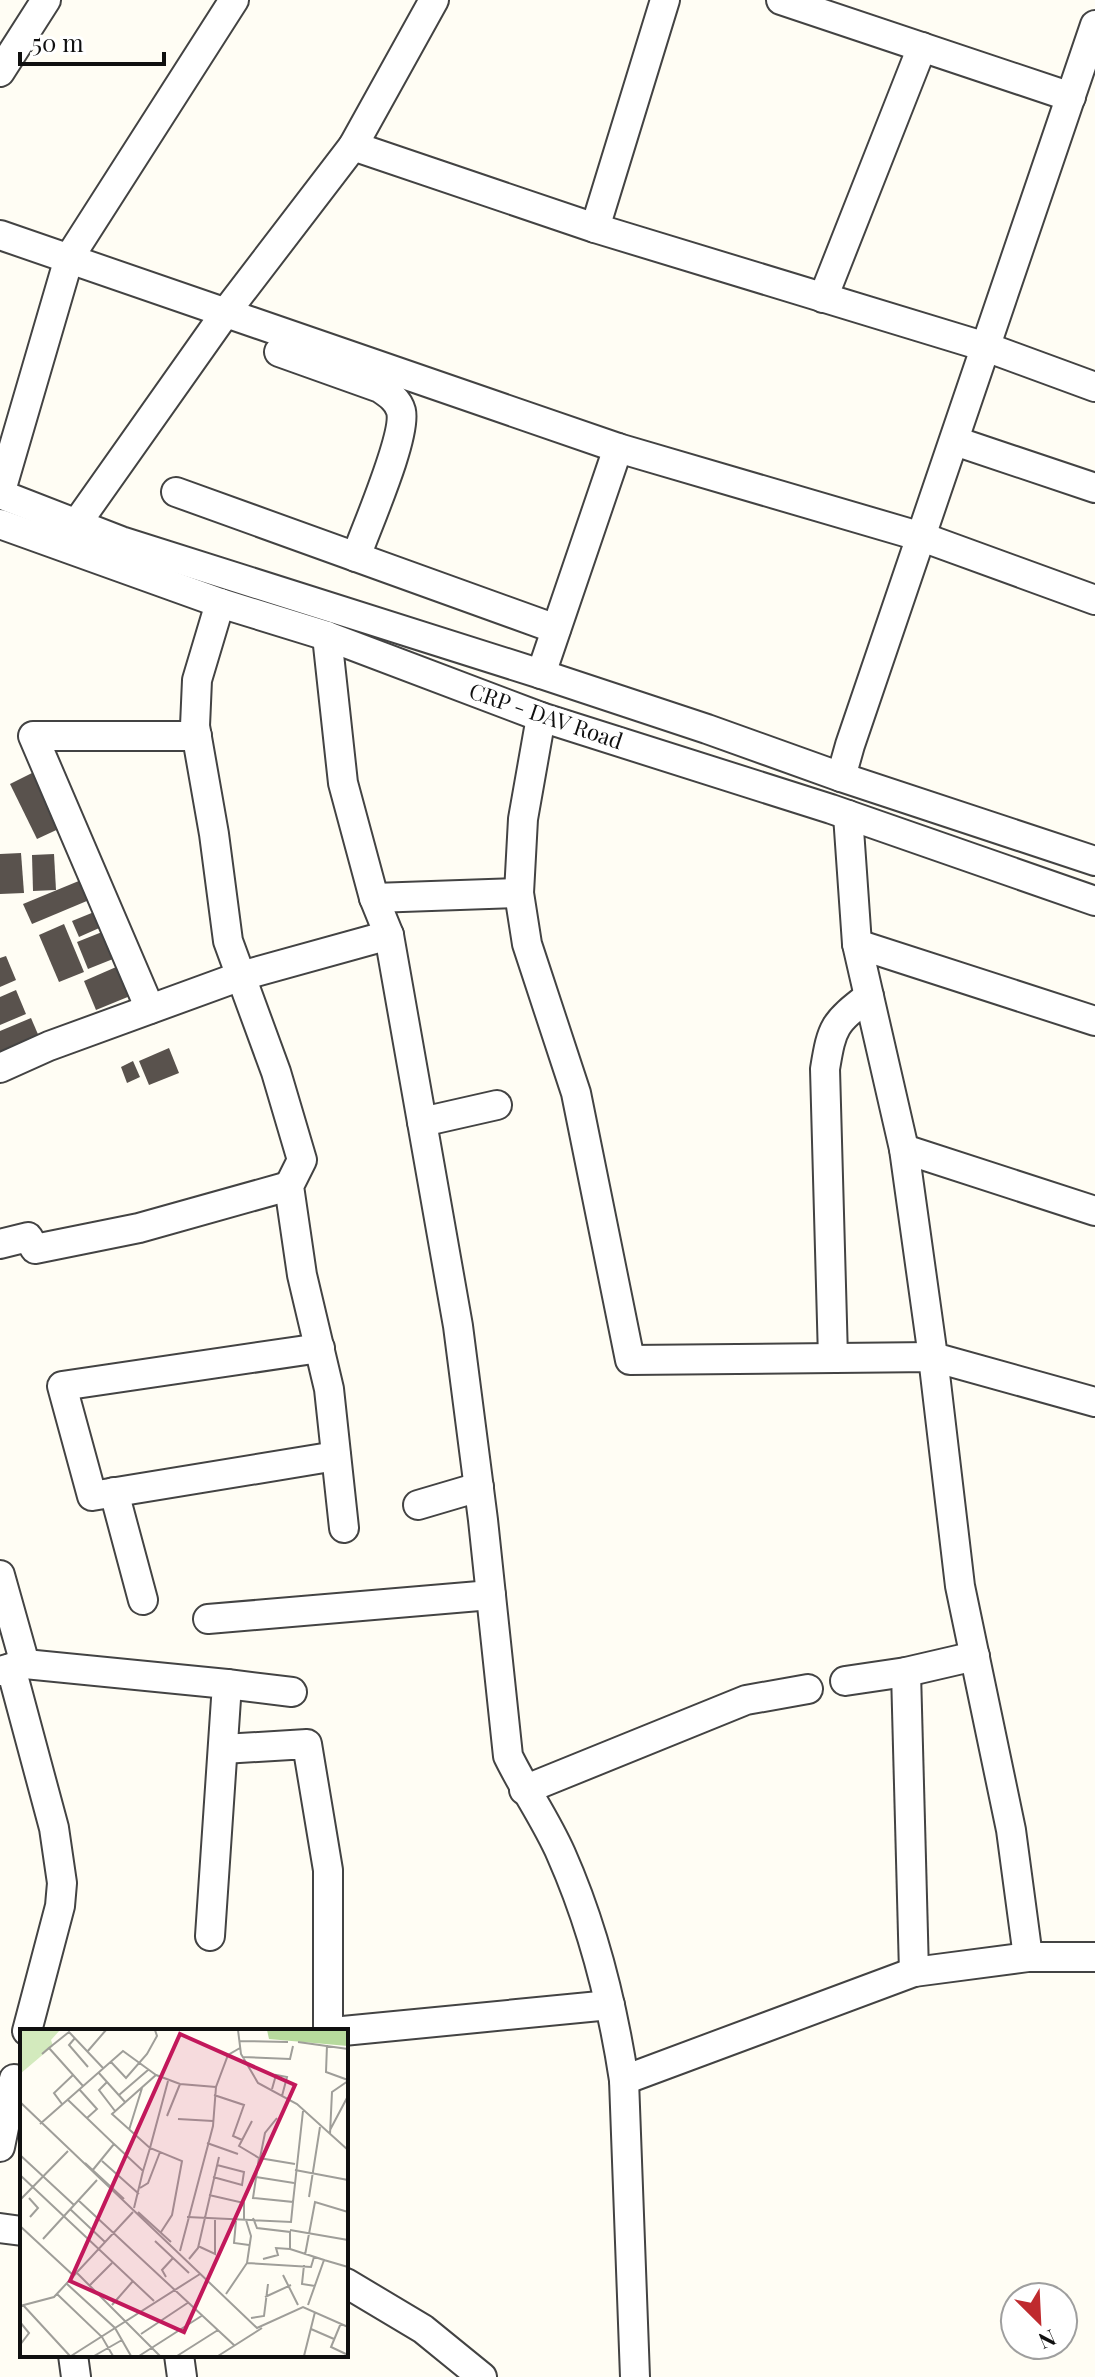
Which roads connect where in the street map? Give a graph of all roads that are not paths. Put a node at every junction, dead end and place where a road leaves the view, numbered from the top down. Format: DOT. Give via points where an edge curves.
graph roads {
  1 [pos="46,0"];
  2 [pos="234,0"];
  3 [pos="434,0"];
  4 [pos="665,0"];
  5 [pos="781,0"];
  6 [pos="1095,25"];
  7 [pos="922,47"];
  8 [pos="1090,58"];
  9 [pos="0,72"];
  10 [pos="1071,97"];
  11 [pos="353,146"];
  12 [pos="595,228"];
  13 [pos="0,235"];
  14 [pos="69,258"];
  15 [pos="823,298"];
  16 [pos="226,312"];
  17 [pos="986,347"];
  18 [pos="279,352"];
  19 [pos="1095,387"];
  20 [pos="955,441"];
  21 [pos="618,448"];
  22 [pos="1095,488"];
  23 [pos="176,492"];
  24 [pos="0,494"];
  25 [pos="77,523"];
  26 [pos="0,524"];
  27 [pos="922,537"];
  28 [pos="356,557"];
  29 [pos="1095,600"];
  30 [pos="220,603"];
  31 [pos="556,629"];
  32 [pos="327,636"];
  33 [pos="541,674"];
  34 [pos="541,717"];
  35 [pos="677,719"];
  36 [pos="197,736"];
  37 [pos="662,756"];
  38 [pos="841,777"];
  39 [pos="848,815"];
  40 [pos="1095,861"];
  41 [pos="519,893"];
  42 [pos="374,898"];
  43 [pos="1095,901"];
  44 [pos="389,935"];
  45 [pos="857,944"];
  46 [pos="241,976"];
  47 [pos="869,996"];
  48 [pos="150,1009"];
  49 [pos="1095,1021"];
  50 [pos="0,1068"];
  51 [pos="497,1105"];
  52 [pos="422,1122"];
  53 [pos="904,1149"];
  54 [pos="289,1186"];
  55 [pos="1095,1211"];
  56 [pos="0,1244"];
  57 [pos="320,1348"];
  58 [pos="933,1357"];
  59 [pos="833,1358"];
  60 [pos="1095,1402"];
  61 [pos="336,1456"];
  62 [pos="479,1487"];
  63 [pos="114,1492"];
  64 [pos="418,1505"];
  65 [pos="344,1528"];
  66 [pos="0,1575"];
  67 [pos="491,1595"];
  68 [pos="143,1600"];
  69 [pos="208,1619"];
  70 [pos="975,1656"];
  71 [pos="12,1667"];
  72 [pos="906,1672"];
  73 [pos="845,1681"];
  74 [pos="227,1684"];
  75 [pos="808,1689"];
  76 [pos="292,1692"];
  77 [pos="223,1749"];
  78 [pos="524,1790"];
  79 [pos="210,1936"];
  80 [pos="1028,1957"];
  81 [pos="1095,1957"];
  82 [pos="914,1972"];
  83 [pos="610,2005"];
  84 [pos="28,2029"];
  85 [pos="328,2029"];
  86 [pos="348,2031"];
  87 [pos="14,2079"];
  88 [pos="624,2080"];
  89 [pos="0,2147"];
  90 [pos="0,2228"];
  91 [pos="20,2231"];
  92 [pos="348,2284"];
  93 [pos="73,2357"];
  94 [pos="179,2357"];
  95 [pos="76,2377"];
  96 [pos="182,2377"];
  97 [pos="482,2377"];
  98 [pos="635,2377"];
  1 -- 9 [label="street"];
  2 -- 14 [label="street"];
  3 -- 11 [label="street"];
  4 -- 12 [label="street"];
  5 -- 7 [label="street"];
  6 -- 8 [label="street"];
  7 -- 10 [label="street"];
  7 -- 15 [label="street"];
  8 -- 10 [label="street"];
  10 -- 17 [label="street"];
  11 -- 12 [label="street"];
  11 -- 16 [label="street"];
  12 -- 15 [label="street"];
  13 -- 14 [label="street"];
  14 -- 16 [label="street"];
  14 -- 24 [label="street"];
  15 -- 17 [label="street"];
  16 -- 21 [label="street"];
  16 -- 25 [label="street"];
  17 -- 19 [label="street"];
  17 -- 20 [label="street"];
  18 -- 28 [label="street" via="380,388 400,409 400,435"];
  20 -- 22 [label="street"];
  20 -- 27 [label="street"];
  21 -- 27 [label="street"];
  21 -- 31 [label="street"];
  23 -- 28 [label="street"];
  24 -- 25 [label="street, CRP - DAV Road"];
  25 -- 33 [label="street, CRP - DAV Road"];
  26 -- 30 [label="street, CRP - DAV Road"];
  27 -- 29 [label="street"];
  27 -- 38 [label="street"];
  28 -- 31 [label="street"];
  30 -- 32 [label="street, CRP - DAV Road"];
  30 -- 36 [label="street" via="197,680"];
  31 -- 33 [label="street"];
  32 -- 34 [label="street, CRP - DAV Road"];
  32 -- 42 [label="street" via="343,783"];
  33 -- 35 [label="street, CRP - DAV Road"];
  34 -- 37 [label="street, CRP - DAV Road"];
  34 -- 41 [label="street" via="523,819"];
  35 -- 37 [label="street"];
  35 -- 38 [label="street, CRP - DAV Road"];
  36 -- 46 [label="street" via="228,941"];
  36 -- 48 [label="street" via="33,736"];
  37 -- 39 [label="street, CRP - DAV Road"];
  38 -- 40 [label="street, CRP - DAV Road"];
  39 -- 43 [label="street, CRP - DAV Road"];
  39 -- 45 [label="street"];
  41 -- 42 [label="street"];
  41 -- 59 [label="street" via="527,944 576,1093 630,1360"];
  42 -- 44 [label="street"];
  44 -- 46 [label="street"];
  44 -- 52 [label="street"];
  45 -- 47 [label="street"];
  45 -- 49 [label="street"];
  46 -- 48 [label="street"];
  46 -- 54 [label="street" via="302,1160"];
  47 -- 53 [label="street"];
  47 -- 59 [label="street" via="841,1017 830,1037 825,1069"];
  48 -- 50 [label="street"];
  51 -- 52 [label="street"];
  52 -- 62 [label="street" via="458,1326"];
  53 -- 55 [label="street"];
  53 -- 58 [label="street"];
  54 -- 56 [label="street" via="65,1243 35,1249 28,1237"];
  54 -- 57 [label="street"];
  57 -- 61 [label="street"];
  57 -- 63 [label="street" via="62,1386 92,1496"];
  58 -- 59 [label="street"];
  58 -- 60 [label="street"];
  58 -- 70 [label="street" via="960,1586"];
  61 -- 63 [label="street"];
  61 -- 65 [label="street"];
  62 -- 64 [label="street"];
  62 -- 67 [label="street"];
  63 -- 68 [label="street"];
  66 -- 71 [label="street"];
  67 -- 69 [label="street"];
  67 -- 78 [label="street" via="508,1756"];
  70 -- 72 [label="street"];
  70 -- 80 [label="street" via="1011,1830"];
  71 -- 74 [label="street"];
  71 -- 84 [label="street" via="51,1815 62,1883"];
  72 -- 73 [label="street"];
  72 -- 82 [label="street"];
  74 -- 76 [label="street"];
  74 -- 77 [label="street"];
  75 -- 78 [label="street" via="746,1700"];
  77 -- 79 [label="street"];
  77 -- 85 [label="street" via="307,1744 328,1870"];
  78 -- 83 [label="street" via="559,1850 585,1913"];
  80 -- 81 [label="street"];
  80 -- 82 [label="street"];
  82 -- 88 [label="street"];
  83 -- 86 [label="street"];
  83 -- 88 [label="street"];
  87 -- 89 [label="street"];
  88 -- 98 [label="street"];
  90 -- 91 [label="street"];
  92 -- 97 [label="street" via="423,2329"];
  93 -- 95 [label="street"];
  94 -- 96 [label="street"];
}
